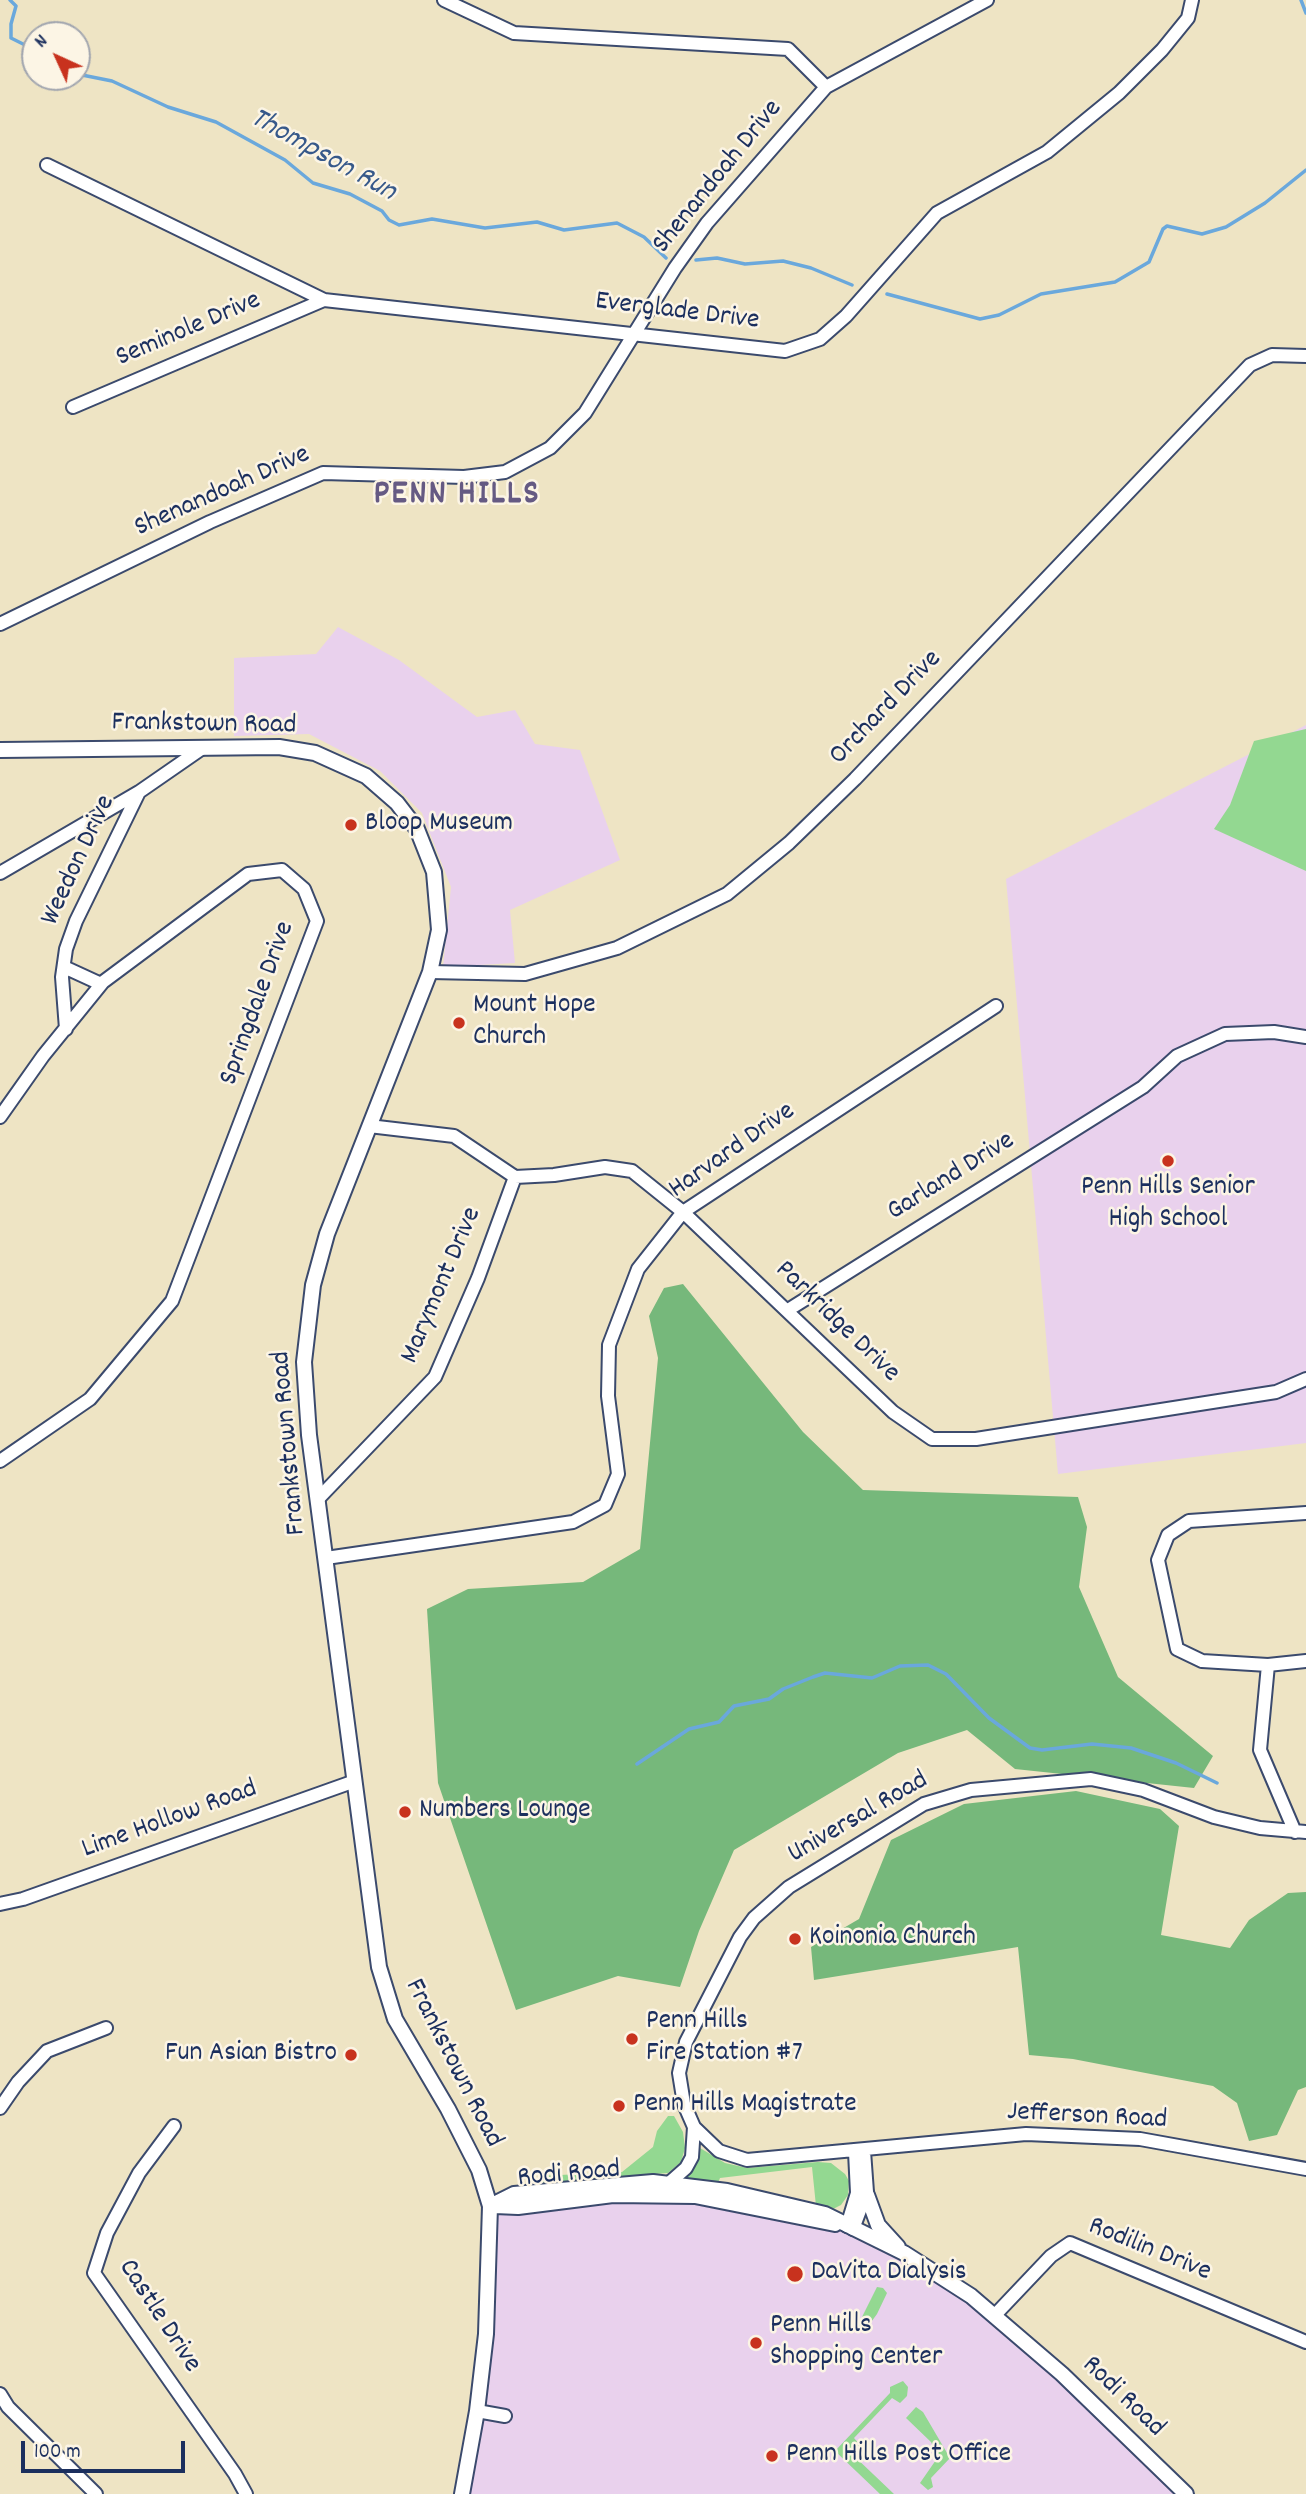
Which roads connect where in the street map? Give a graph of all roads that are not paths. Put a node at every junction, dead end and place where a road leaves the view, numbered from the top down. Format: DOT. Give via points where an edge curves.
graph roads {
  1 [pos="444,0"];
  2 [pos="985,0"];
  3 [pos="1192,0"];
  4 [pos="826,87"];
  5 [pos="47,165"];
  6 [pos="324,300"];
  7 [pos="637,333"];
  8 [pos="1306,356"];
  9 [pos="73,407"];
  10 [pos="0,624"];
  11 [pos="204,747"];
  12 [pos="0,750"];
  13 [pos="139,792"];
  14 [pos="0,873"];
  15 [pos="64,967"];
  16 [pos="430,972"];
  17 [pos="101,984"];
  18 [pos="996,1006"];
  19 [pos="66,1029"];
  20 [pos="1306,1037"];
  21 [pos="0,1117"];
  22 [pos="369,1126"];
  23 [pos="515,1177"];
  24 [pos="683,1212"];
  25 [pos="788,1310"];
  26 [pos="1306,1379"];
  27 [pos="0,1461"];
  28 [pos="318,1499"];
  29 [pos="1306,1513"];
  30 [pos="326,1558"];
  31 [pos="1306,1661"];
  32 [pos="1268,1665"];
  33 [pos="355,1781"];
  34 [pos="1300,1832"];
  35 [pos="0,1904"];
  36 [pos="106,2028"];
  37 [pos="0,2108"];
  38 [pos="174,2126"];
  39 [pos="694,2127"];
  40 [pos="860,2151"];
  41 [pos="815,2155"];
  42 [pos="1306,2169"];
  43 [pos="669,2183"];
  44 [pos="867,2195"];
  45 [pos="490,2206"];
  46 [pos="850,2228"];
  47 [pos="904,2253"];
  48 [pos="995,2315"];
  49 [pos="1306,2342"];
  50 [pos="0,2394"];
  51 [pos="477,2411"];
  52 [pos="505,2416"];
  53 [pos="96,2494"];
  54 [pos="246,2494"];
  55 [pos="462,2494"];
  56 [pos="1186,2494"];
  1 -- 4 [label="street" via="514,33 788,49"];
  2 -- 4 [label="street, Shenandoah Drive"];
  3 -- 7 [label="street, Everglade Drive" via="1188,18 1119,93 1047,152 937,213 820,339 785,351"];
  4 -- 7 [label="street, Shenandoah Drive" via="707,223"];
  5 -- 6 [label="street, Everglade Drive"];
  6 -- 7 [label="street, Everglade Drive"];
  6 -- 9 [label="street, Seminole Drive"];
  7 -- 10 [label="street, Shenandoah Drive" via="585,413 550,448 505,472 464,477 323,473"];
  8 -- 16 [label="street, Orchard Drive" via="1272,355 1250,365 855,779 727,894 617,948 524,974"];
  11 -- 12 [label="main road, Frankstown Road"];
  11 -- 13 [label="street, Weedon Drive"];
  11 -- 16 [label="main road, Frankstown Road" via="298,748 350,766 381,787 416,829 434,874 439,930"];
  13 -- 14 [label="street"];
  13 -- 15 [label="street, Weedon Drive" via="76,921"];
  15 -- 17 [label="street"];
  15 -- 19 [label="street, Weedon Drive"];
  16 -- 22 [label="main road, Frankstown Road"];
  17 -- 19 [label="street, Springdale Drive"];
  17 -- 27 [label="street, Springdale Drive" via="248,874 282,870 304,889 317,921 172,1301 90,1399"];
  18 -- 24 [label="street, Harvard Drive"];
  19 -- 21 [label="street, Springdale Drive"];
  20 -- 25 [label="street, Garland Drive" via="1274,1032 1225,1034 1177,1056 1143,1087"];
  22 -- 23 [label="street" via="454,1136"];
  22 -- 28 [label="main road, Frankstown Road" via="327,1234 309,1314 304,1362"];
  23 -- 24 [label="street, Parkridge Drive" via="605,1167 632,1171"];
  23 -- 28 [label="street, Marymont Drive" via="435,1377"];
  24 -- 25 [label="street, Parkridge Drive"];
  24 -- 30 [label="street, Harvard Drive" via="638,1269 610,1345 608,1396 618,1474 606,1505 573,1522"];
  25 -- 26 [label="street, Parkridge Drive" via="893,1412 932,1439 976,1439 1221,1401 1276,1392"];
  28 -- 30 [label="main road, Frankstown Road"];
  29 -- 32 [label="street" via="1189,1521 1168,1535 1158,1560 1177,1649 1202,1661"];
  30 -- 33 [label="main road, Frankstown Road"];
  31 -- 32 [label="street"];
  32 -- 34 [label="street" via="1260,1750"];
  33 -- 35 [label="street, Lime Hollow Road"];
  33 -- 45 [label="main road, Frankstown Road" via="374,1942 386,1994 404,2036 479,2170"];
  34 -- 39 [label="street, Universal Road" via="1214,1817 1143,1790 1091,1779 971,1790 924,1804 789,1887 768,1903 740,1937 686,2042 679,2073"];
  36 -- 37 [label="street" via="47,2051"];
  38 -- 54 [label="street, Castle Drive" via="153,2150 113,2221 94,2273"];
  39 -- 41 [label="street, Universal Road" via="719,2151 747,2160"];
  39 -- 43 [label="street, Universal Road" via="692,2157"];
  40 -- 41 [label="street, Jefferson Road"];
  40 -- 42 [label="street, Jefferson Road" via="1026,2134 1139,2139"];
  40 -- 44 [label="street"];
  40 -- 46 [label="street"];
  43 -- 45 [label="main road, Rodi Road" via="544,2190 514,2194"];
  43 -- 46 [label="main road, Rodi Road" via="779,2201 825,2214"];
  44 -- 46 [label="street"];
  44 -- 47 [label="main road" via="878,2225"];
  45 -- 46 [label="main road, Rodi Road" via="613,2195 695,2196"];
  45 -- 51 [label="main road, Frankstown Road" via="488,2304"];
  46 -- 47 [label="main road, Rodi Road"];
  47 -- 48 [label="main road, Rodi Road"];
  48 -- 49 [label="street, Rodilin Drive" via="1051,2256 1070,2243"];
  48 -- 56 [label="main road, Rodi Road"];
  50 -- 53 [label="street"];
  51 -- 52 [label="street"];
  51 -- 55 [label="main road, Frankstown Road"];
}
